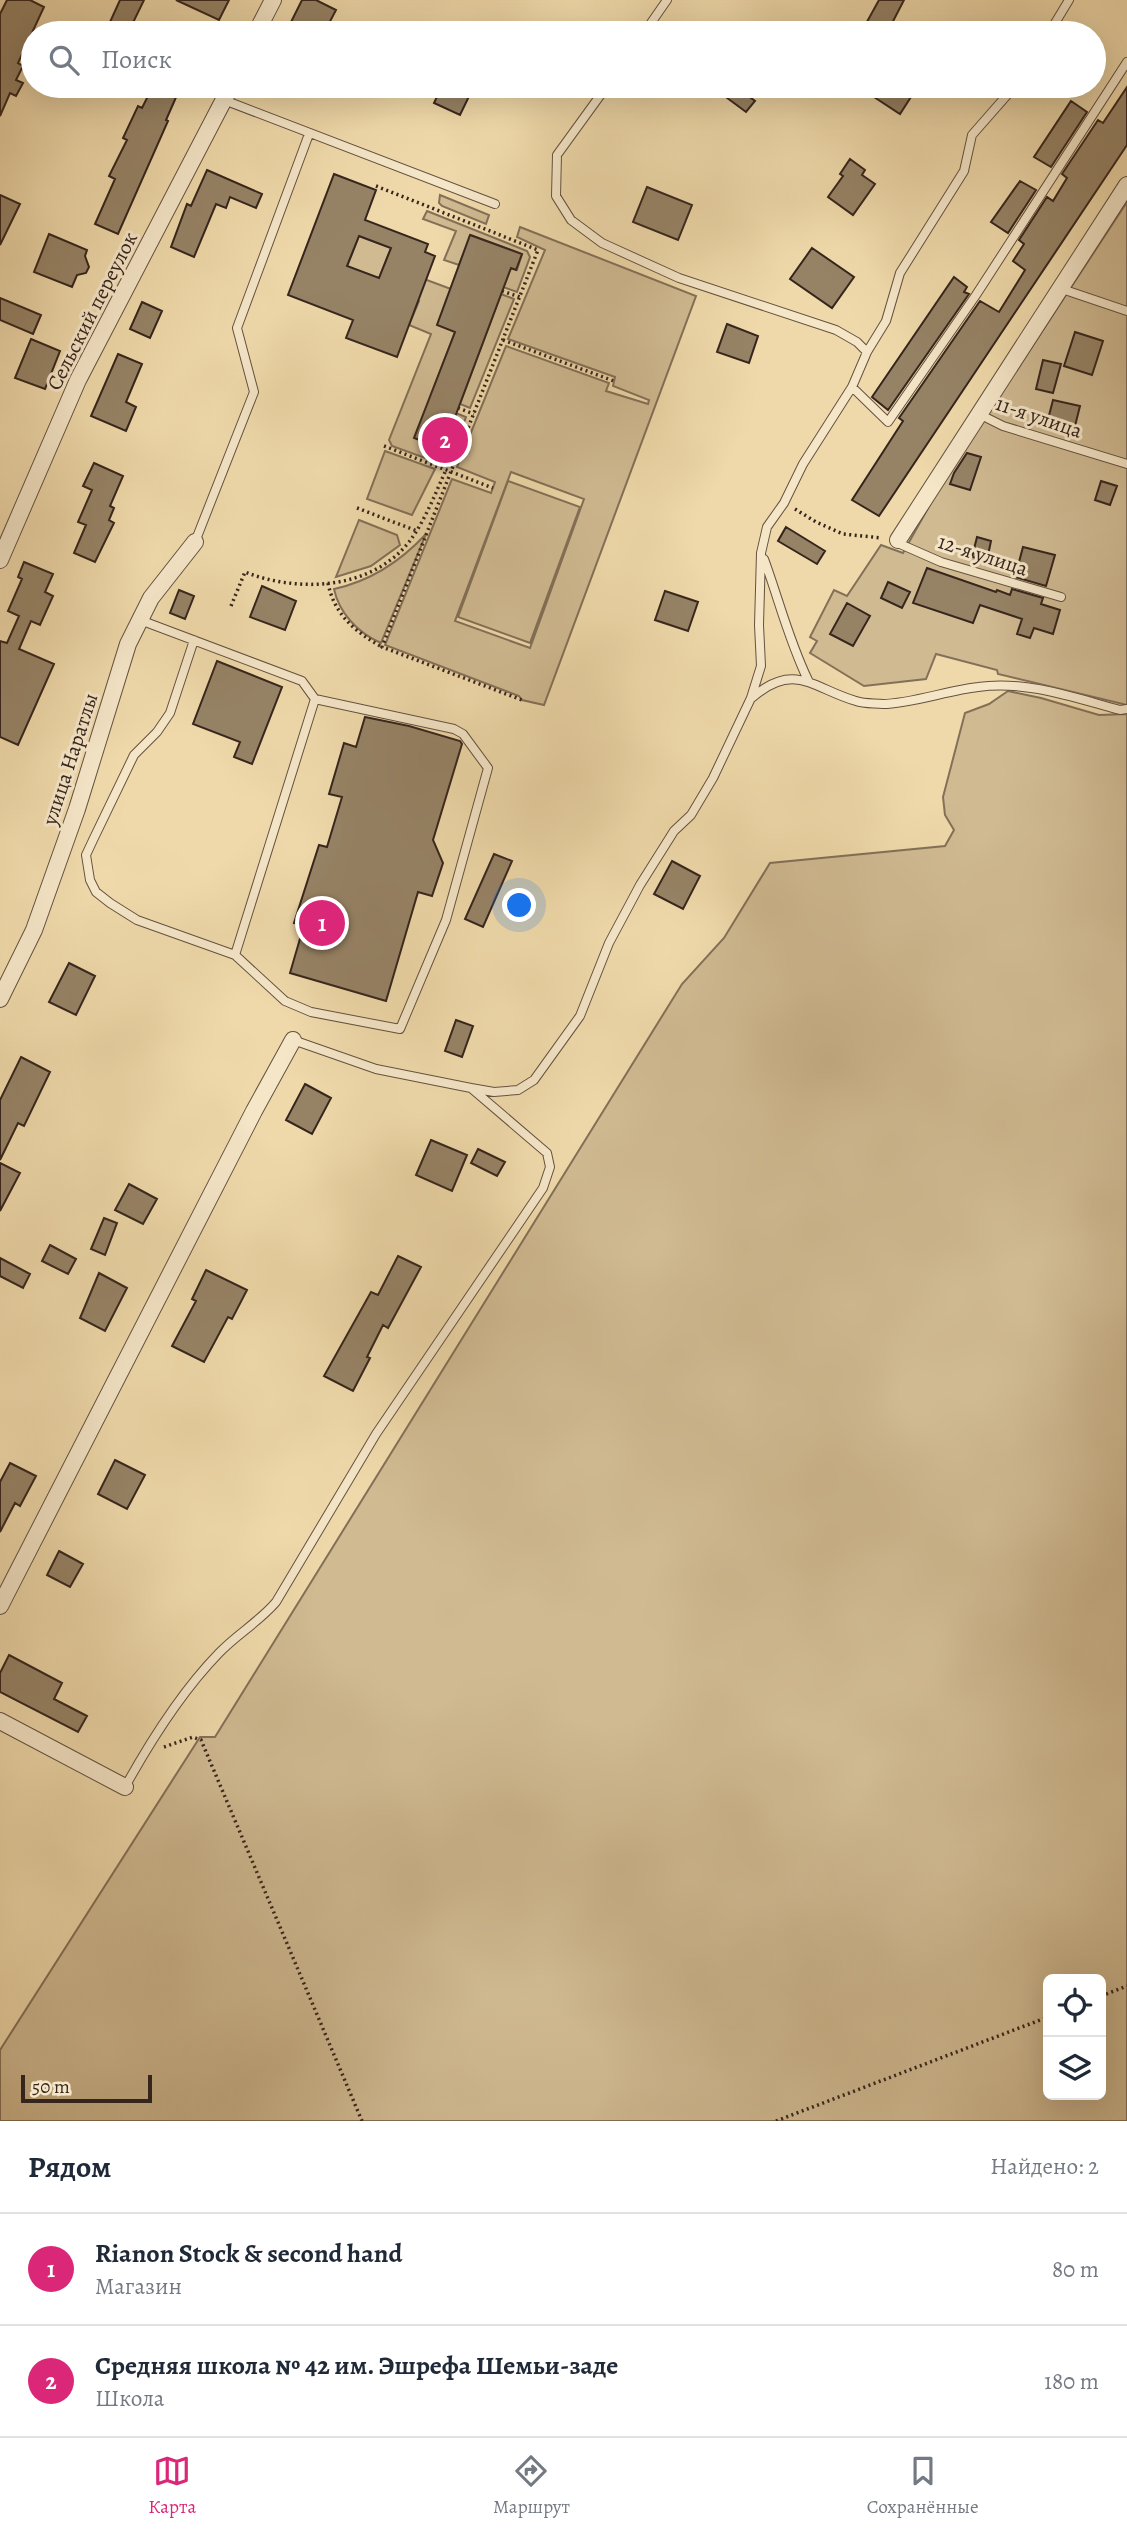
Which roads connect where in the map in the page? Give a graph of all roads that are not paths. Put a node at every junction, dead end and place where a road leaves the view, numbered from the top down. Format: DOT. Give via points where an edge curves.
graph roads {
  1 [pos="273,0"];
  2 [pos="667,0"];
  3 [pos="1069,0"];
  4 [pos="262,21"];
  5 [pos="652,21"];
  6 [pos="1056,21"];
  7 [pos="1127,62"];
  8 [pos="1106,94"];
  9 [pos="224,98"];
  10 [pos="237,98"];
  11 [pos="598,98"];
  12 [pos="1004,98"];
  13 [pos="1104,98"];
  14 [pos="309,134"];
  15 [pos="1127,185"];
  16 [pos="495,204"];
  17 [pos="1062,289"];
  18 [pos="1127,312"];
  19 [pos="867,352"];
  20 [pos="852,387"];
  21 [pos="979,414"];
  22 [pos="1127,464"];
  23 [pos="898,540"];
  24 [pos="195,542"];
  25 [pos="761,553"];
  26 [pos="0,560"];
  27 [pos="1061,597"];
  28 [pos="140,620"];
  29 [pos="194,640"];
  30 [pos="808,680"];
  31 [pos="751,698"];
  32 [pos="315,699"];
  33 [pos="1127,709"];
  34 [pos="236,955"];
  35 [pos="0,999"];
  36 [pos="293,1040"];
  37 [pos="471,1088"];
  38 [pos="0,1606"];
  39 [pos="0,1721"];
  40 [pos="125,1787"];
  1 -- 4 [label="street"];
  2 -- 5 [label="lane"];
  3 -- 6 [label="lane"];
  7 -- 8 [label="lane"];
  9 -- 26 [label="street, Сельский переулок" via="78,380"];
  10 -- 14 [label="lane"];
  11 -- 19 [label="lane" via="557,155 556,197 571,219 602,243 679,278 836,330"];
  12 -- 19 [label="lane" via="972,135 964,172 900,273 886,321"];
  13 -- 20 [label="lane" via="888,422"];
  14 -- 16 [label="lane"];
  14 -- 24 [label="lane" via="237,328 254,392"];
  15 -- 17 [label="street"];
  17 -- 18 [label="lane"];
  17 -- 21 [label="street"];
  19 -- 20 [label="lane"];
  20 -- 25 [label="lane" via="767,527"];
  21 -- 22 [label="lane, 11-я улица" via="1003,426"];
  21 -- 23 [label="street"];
  23 -- 27 [label="lane, 12-я улица" via="942,562"];
  24 -- 28 [label="street, улица Наратлы" via="162,582"];
  25 -- 30 [label="lane"];
  25 -- 31 [label="lane" via="761,666"];
  28 -- 29 [label="lane"];
  28 -- 35 [label="street, улица Наратлы" via="128,644 34,930"];
  29 -- 32 [label="lane" via="302,681"];
  29 -- 34 [label="lane" via="170,713 134,755 89,847 87,867 96,892 137,919"];
  30 -- 31 [label="lane" via="768,684"];
  30 -- 33 [label="lane" via="857,702 886,704 1009,684"];
  31 -- 37 [label="lane" via="713,778 691,815 674,831 609,943 580,1016 534,1080 518,1090"];
  32 -- 34 [label="lane"];
  32 -- 34 [label="lane" via="454,729 463,733 488,768 446,920 400,1029 311,1012 285,1000"];
  36 -- 37 [label="lane" via="376,1069"];
  36 -- 38 [label="street"];
  37 -- 40 [label="lane" via="547,1153 550,1167 543,1188 376,1434 276,1602 193,1682"];
  39 -- 40 [label="street"];
}
